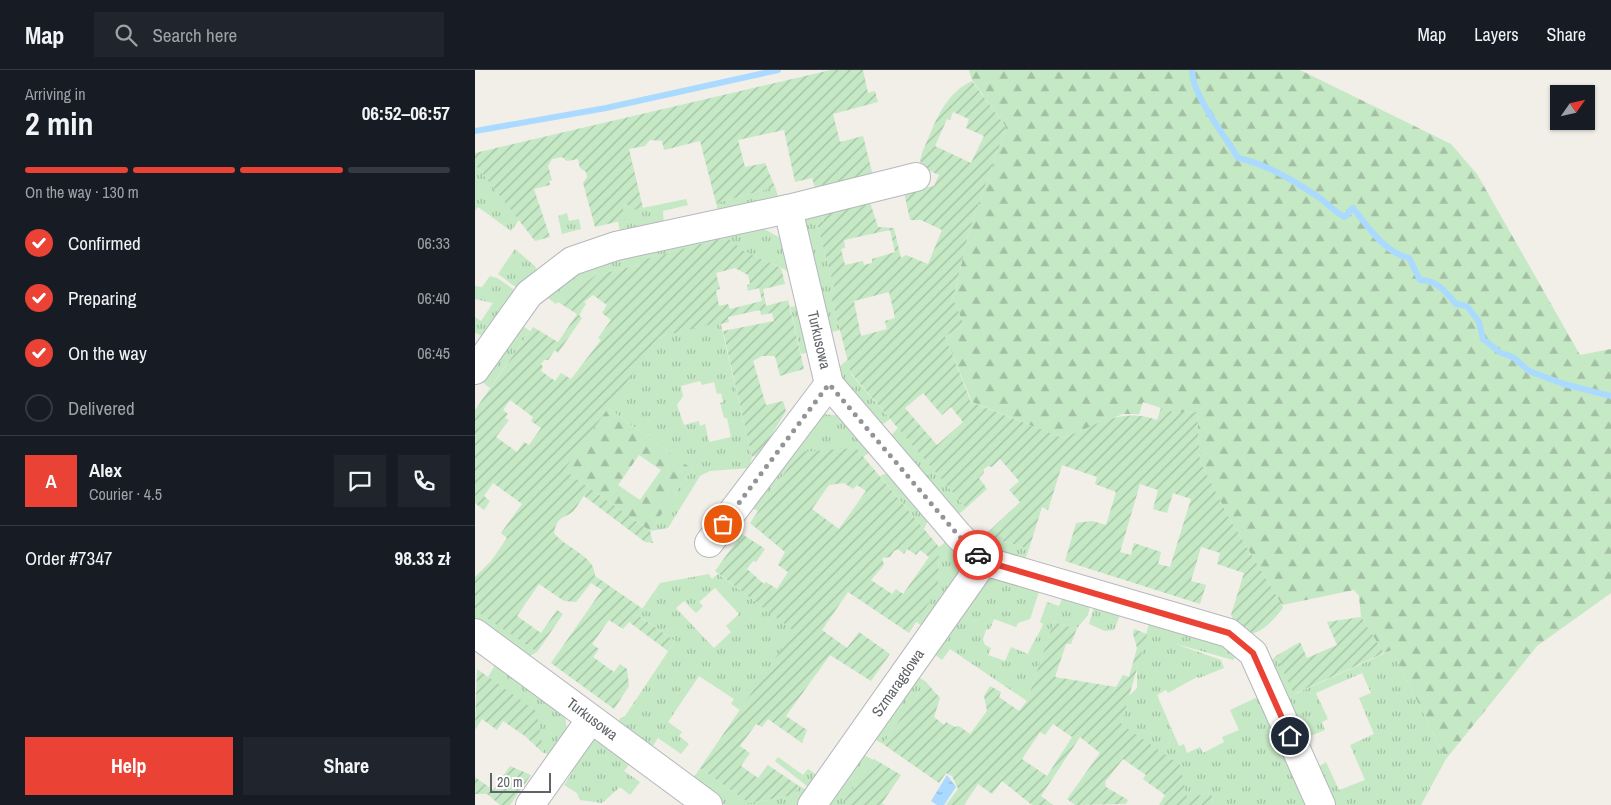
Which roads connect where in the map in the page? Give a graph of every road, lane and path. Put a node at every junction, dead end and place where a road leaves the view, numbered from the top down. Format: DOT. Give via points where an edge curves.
graph roads {
  1 [pos="916,177"];
  2 [pos="788,209"];
  3 [pos="475,370"];
  4 [pos="829,384"];
  5 [pos="709,543"];
  6 [pos="984,561"];
  7 [pos="475,633"];
  8 [pos="591,719"];
  9 [pos="530,805"];
  10 [pos="708,805"];
  11 [pos="812,805"];
  12 [pos="1321,805"];
  1 -- 2 [label="street"];
  2 -- 3 [label="street" via="616,246 572,261 529,294"];
  2 -- 4 [label="street, Turkusowa"];
  4 -- 5 [label="street"];
  4 -- 6 [label="street, Turkusowa"];
  6 -- 11 [label="street, Szmaragdowa"];
  6 -- 12 [label="street, Turkusowa" via="1229,633 1253,653"];
  7 -- 8 [label="street, Turkusowa"];
  8 -- 9 [label="street"];
  8 -- 10 [label="street, Turkusowa"];
}
